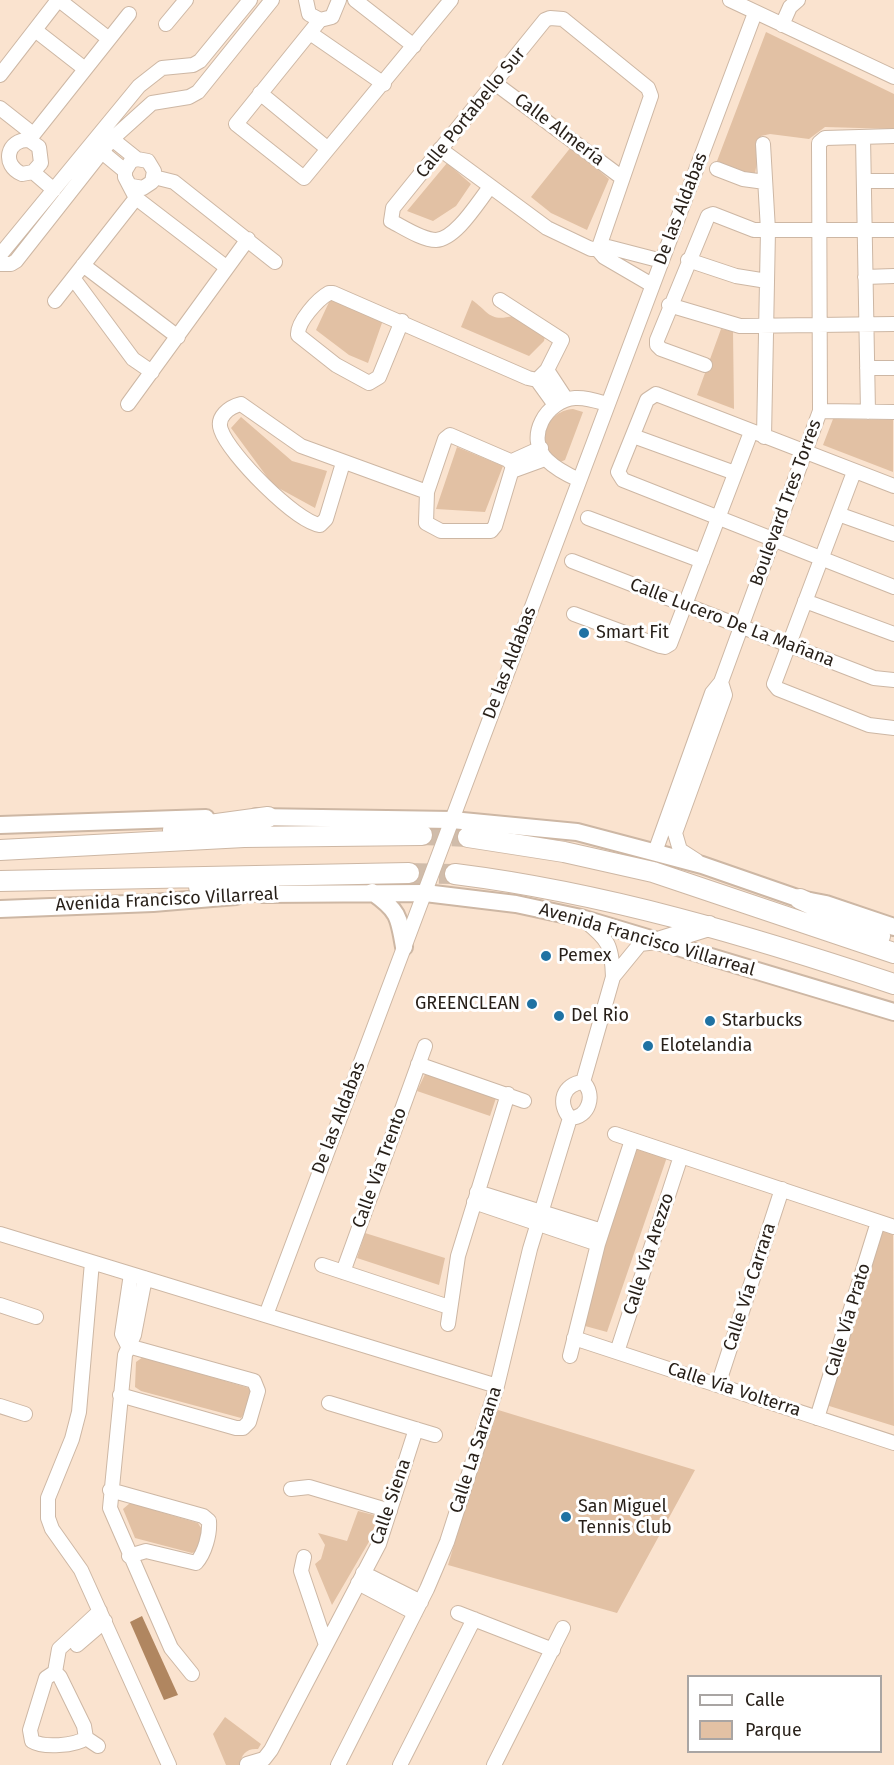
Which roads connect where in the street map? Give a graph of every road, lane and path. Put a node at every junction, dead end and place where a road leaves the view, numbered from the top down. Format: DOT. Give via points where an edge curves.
graph roads {
  1 [pos="58,0"];
  2 [pos="186,0"];
  3 [pos="250,0"];
  4 [pos="272,0"];
  5 [pos="306,0"];
  6 [pos="339,0"];
  7 [pos="355,0"];
  8 [pos="452,0"];
  9 [pos="730,0"];
  10 [pos="798,0"];
  11 [pos="755,13"];
  12 [pos="129,14"];
  13 [pos="320,20"];
  14 [pos="166,24"];
  15 [pos="782,25"];
  16 [pos="35,30"];
  17 [pos="310,33"];
  18 [pos="109,39"];
  19 [pos="414,46"];
  20 [pos="193,65"];
  21 [pos="85,69"];
  22 [pos="0,75"];
  23 [pos="894,77"];
  24 [pos="206,81"];
  25 [pos="384,84"];
  26 [pos="496,84"];
  27 [pos="140,86"];
  28 [pos="260,93"];
  29 [pos="152,103"];
  30 [pos="0,108"];
  31 [pos="894,136"];
  32 [pos="31,137"];
  33 [pos="863,137"];
  34 [pos="112,140"];
  35 [pos="763,144"];
  36 [pos="97,148"];
  37 [pos="328,149"];
  38 [pos="441,149"];
  39 [pos="137,159"];
  40 [pos="3,168"];
  41 [pos="37,168"];
  42 [pos="717,169"];
  43 [pos="125,171"];
  44 [pos="154,177"];
  45 [pos="621,177"];
  46 [pos="864,181"];
  47 [pos="894,181"];
  48 [pos="765,182"];
  49 [pos="58,185"];
  50 [pos="490,187"];
  51 [pos="134,192"];
  52 [pos="768,230"];
  53 [pos="894,230"];
  54 [pos="865,231"];
  55 [pos="819,232"];
  56 [pos="248,239"];
  57 [pos="598,250"];
  58 [pos="688,260"];
  59 [pos="0,261"];
  60 [pos="662,261"];
  61 [pos="275,262"];
  62 [pos="83,265"];
  63 [pos="226,267"];
  64 [pos="894,276"];
  65 [pos="865,277"];
  66 [pos="73,278"];
  67 [pos="767,281"];
  68 [pos="652,285"];
  69 [pos="500,300"];
  70 [pos="55,301"];
  71 [pos="669,305"];
  72 [pos="402,321"];
  73 [pos="819,323"];
  74 [pos="867,324"];
  75 [pos="894,324"];
  76 [pos="768,326"];
  77 [pos="178,337"];
  78 [pos="705,365"];
  79 [pos="867,368"];
  80 [pos="894,368"];
  81 [pos="152,372"];
  82 [pos="542,375"];
  83 [pos="561,402"];
  84 [pos="128,404"];
  85 [pos="608,404"];
  86 [pos="820,411"];
  87 [pos="868,412"];
  88 [pos="894,412"];
  89 [pos="757,434"];
  90 [pos="633,436"];
  91 [pos="543,454"];
  92 [pos="806,454"];
  93 [pos="343,463"];
  94 [pos="511,469"];
  95 [pos="854,472"];
  96 [pos="735,473"];
  97 [pos="579,480"];
  98 [pos="894,486"];
  99 [pos="427,492"];
  100 [pos="838,514"];
  101 [pos="588,518"];
  102 [pos="718,518"];
  103 [pos="894,534"];
  104 [pos="772,539"];
  105 [pos="821,558"];
  106 [pos="572,561"];
  107 [pos="702,561"];
  108 [pos="894,587"];
  109 [pos="804,601"];
  110 [pos="685,605"];
  111 [pos="574,614"];
  112 [pos="741,626"];
  113 [pos="894,634"];
  114 [pos="788,644"];
  115 [pos="894,680"];
  116 [pos="894,728"];
  117 [pos="683,790"];
  118 [pos="268,817"];
  119 [pos="452,820"];
  120 [pos="0,825"];
  121 [pos="422,835"];
  122 [pos="468,837"];
  123 [pos="83,847"];
  124 [pos="0,850"];
  125 [pos="656,852"];
  126 [pos="702,865"];
  127 [pos="409,873"];
  128 [pos="455,874"];
  129 [pos="82,878"];
  130 [pos="0,881"];
  131 [pos="372,892"];
  132 [pos="272,893"];
  133 [pos="425,893"];
  134 [pos="800,899"];
  135 [pos="0,909"];
  136 [pos="581,918"];
  137 [pos="709,926"];
  138 [pos="894,927"];
  139 [pos="661,941"];
  140 [pos="894,942"];
  141 [pos="404,947"];
  142 [pos="894,952"];
  143 [pos="613,977"];
  144 [pos="894,984"];
  145 [pos="894,1012"];
  146 [pos="425,1046"];
  147 [pos="418,1064"];
  148 [pos="583,1082"];
  149 [pos="508,1094"];
  150 [pos="524,1101"];
  151 [pos="570,1118"];
  152 [pos="615,1134"];
  153 [pos="632,1140"];
  154 [pos="681,1156"];
  155 [pos="782,1189"];
  156 [pos="475,1197"];
  157 [pos="539,1218"];
  158 [pos="878,1222"];
  159 [pos="894,1227"];
  160 [pos="0,1234"];
  161 [pos="600,1237"];
  162 [pos="92,1262"];
  163 [pos="322,1265"];
  164 [pos="343,1272"];
  165 [pos="138,1276"];
  166 [pos="0,1305"];
  167 [pos="449,1307"];
  168 [pos="266,1315"];
  169 [pos="36,1317"];
  170 [pos="448,1324"];
  171 [pos="574,1338"];
  172 [pos="128,1346"];
  173 [pos="617,1352"];
  174 [pos="570,1356"];
  175 [pos="718,1385"];
  176 [pos="497,1386"];
  177 [pos="120,1395"];
  178 [pos="329,1403"];
  179 [pos="0,1406"];
  180 [pos="25,1414"];
  181 [pos="817,1418"];
  182 [pos="416,1429"];
  183 [pos="435,1435"];
  184 [pos="894,1443"];
  185 [pos="291,1489"];
  186 [pos="110,1490"];
  187 [pos="390,1511"];
  188 [pos="129,1556"];
  189 [pos="304,1557"];
  190 [pos="361,1578"];
  191 [pos="418,1607"];
  192 [pos="458,1613"];
  193 [pos="102,1616"];
  194 [pos="474,1619"];
  195 [pos="563,1628"];
  196 [pos="326,1645"];
  197 [pos="553,1650"];
  198 [pos="57,1666"];
  199 [pos="192,1674"];
  200 [pos="86,1738"];
  201 [pos="98,1746"];
  202 [pos="170,1764"];
  203 [pos="247,1764"];
  204 [pos="338,1765"];
  205 [pos="400,1765"];
  206 [pos="494,1765"];
  1 -- 16 [label="street"];
  1 -- 18 [label="street"];
  2 -- 14 [label="street"];
  3 -- 20 [label="street"];
  4 -- 24 [label="street"];
  5 -- 13 [label="street" via="309,14"];
  6 -- 13 [label="street" via="332,17"];
  7 -- 19 [label="street"];
  8 -- 19 [label="street"];
  9 -- 11 [label="street"];
  10 -- 15 [label="street" via="789,7"];
  11 -- 15 [label="street"];
  11 -- 60 [label="street, De las Aldabas"];
  12 -- 18 [label="street"];
  13 -- 17 [label="street"];
  15 -- 23 [label="street"];
  16 -- 21 [label="street"];
  16 -- 22 [label="street"];
  17 -- 25 [label="street"];
  17 -- 28 [label="street"];
  18 -- 21 [label="street"];
  19 -- 25 [label="street"];
  20 -- 24 [label="street"];
  20 -- 27 [label="street" via="162,68"];
  21 -- 32 [label="street"];
  24 -- 29 [label="street" via="189,97"];
  25 -- 37 [label="street"];
  26 -- 38 [label="street, Calle Portabello Sur"];
  26 -- 45 [label="street, Calle Almería"];
  26 -- 45 [label="street, Calle Portabello Sur" via="546,20 563,19 650,91 649,106"];
  27 -- 29 [label="street"];
  27 -- 36 [label="street"];
  28 -- 37 [label="street"];
  28 -- 37 [label="street" via="237,121 238,128 304,178"];
  29 -- 34 [label="street"];
  30 -- 32 [label="street"];
  31 -- 33 [label="street"];
  32 -- 40 [label="street" via="13,145"];
  32 -- 41 [label="street" via="39,147"];
  33 -- 46 [label="street"];
  33 -- 55 [label="street, Boulevard Tres Torres" via="825,138 818,148"];
  34 -- 36 [label="street"];
  34 -- 39 [label="street"];
  35 -- 48 [label="street"];
  36 -- 43 [label="street"];
  36 -- 49 [label="street"];
  36 -- 59 [label="street" via="16,261"];
  38 -- 50 [label="street"];
  38 -- 50 [label="street, Calle Portabello Sur" via="393,208 391,221 439,239 459,227"];
  39 -- 43 [label="street"];
  39 -- 44 [label="street" via="152,165"];
  40 -- 41 [label="street" via="12,167 22,174"];
  41 -- 49 [label="street"];
  42 -- 48 [label="street"];
  43 -- 51 [label="street"];
  44 -- 51 [label="street"];
  44 -- 56 [label="street" via="174,182"];
  45 -- 57 [label="street"];
  46 -- 47 [label="street"];
  46 -- 54 [label="street"];
  48 -- 52 [label="street"];
  49 -- 59 [label="street"];
  50 -- 57 [label="street" via="547,228"];
  51 -- 62 [label="street"];
  51 -- 63 [label="street"];
  52 -- 55 [label="street"];
  52 -- 58 [label="street" via="754,230 713,214 705,218"];
  52 -- 67 [label="street"];
  53 -- 54 [label="street"];
  54 -- 55 [label="street"];
  54 -- 65 [label="street"];
  55 -- 73 [label="street, Boulevard Tres Torres"];
  56 -- 61 [label="street"];
  56 -- 63 [label="street"];
  57 -- 60 [label="street" via="608,247"];
  57 -- 68 [label="street"];
  58 -- 67 [label="street" via="736,276"];
  58 -- 71 [label="street"];
  60 -- 68 [label="street, De las Aldabas"];
  62 -- 66 [label="street"];
  62 -- 77 [label="street"];
  63 -- 77 [label="street"];
  64 -- 65 [label="street"];
  65 -- 74 [label="street"];
  66 -- 70 [label="street"];
  66 -- 81 [label="street" via="133,359"];
  67 -- 76 [label="street"];
  68 -- 85 [label="street, De las Aldabas"];
  69 -- 82 [label="street" via="560,338 562,342"];
  71 -- 76 [label="street" via="740,326"];
  71 -- 78 [label="street" via="657,345"];
  72 -- 72 [label="street" via="329,292 299,326 298,338 369,383 379,377"];
  72 -- 82 [label="street"];
  73 -- 74 [label="street"];
  73 -- 76 [label="street"];
  73 -- 86 [label="street, Boulevard Tres Torres"];
  74 -- 75 [label="street"];
  74 -- 79 [label="street"];
  76 -- 89 [label="street"];
  77 -- 81 [label="street"];
  79 -- 80 [label="street"];
  79 -- 87 [label="street"];
  81 -- 84 [label="street"];
  82 -- 83 [label="street"];
  83 -- 85 [label="street" via="582,398"];
  83 -- 91 [label="street" via="542,419 538,436"];
  85 -- 97 [label="street, De las Aldabas"];
  86 -- 87 [label="street"];
  86 -- 92 [label="street, Boulevard Tres Torres"];
  87 -- 88 [label="street"];
  89 -- 90 [label="street" via="656,394 647,400"];
  89 -- 92 [label="street"];
  89 -- 96 [label="street"];
  90 -- 96 [label="street"];
  90 -- 102 [label="street" via="618,472 620,478"];
  91 -- 94 [label="street"];
  91 -- 97 [label="street"];
  92 -- 95 [label="street"];
  92 -- 104 [label="street, Boulevard Tres Torres"];
  93 -- 93 [label="street" via="301,447 240,404 231,407 221,421 228,444 268,489 288,508 314,524 320,525 326,519"];
  93 -- 99 [label="street"];
  94 -- 99 [label="street" via="450,435 445,439"];
  94 -- 99 [label="street" via="495,526 490,531 441,531 428,526"];
  95 -- 98 [label="street"];
  95 -- 100 [label="street"];
  96 -- 102 [label="street"];
  97 -- 119 [label="street, De las Aldabas"];
  100 -- 103 [label="street"];
  100 -- 105 [label="street"];
  101 -- 107 [label="street"];
  102 -- 104 [label="street"];
  102 -- 107 [label="street"];
  104 -- 105 [label="street"];
  104 -- 112 [label="street, Boulevard Tres Torres"];
  105 -- 108 [label="street"];
  105 -- 109 [label="street"];
  106 -- 110 [label="street, Calle Lucero De La Mañana"];
  107 -- 110 [label="street"];
  109 -- 113 [label="street"];
  109 -- 114 [label="street"];
  110 -- 111 [label="street" via="670,644 665,647"];
  110 -- 112 [label="street, Calle Lucero De La Mañana"];
  112 -- 114 [label="street, Calle Lucero De La Mañana"];
  112 -- 117 [label="street, Boulevard Tres Torres" via="722,682 712,693"];
  114 -- 115 [label="street, Calle Lucero De La Mañana" via="874,678"];
  114 -- 116 [label="street" via="775,687 869,725"];
  117 -- 125 [label="street, Boulevard Tres Torres"];
  117 -- 126 [label="street" via="687,801 675,840 680,850"];
  118 -- 119 [label="main road"];
  118 -- 120 [label="main road"];
  118 -- 123 [label="highway" via="160,831"];
  119 -- 125 [label="main road" via="577,832"];
  119 -- 133 [label="street, De las Aldabas"];
  121 -- 123 [label="highway" via="244,837"];
  122 -- 142 [label="highway" via="564,852 653,872"];
  123 -- 124 [label="highway"];
  125 -- 126 [label="main road"];
  126 -- 134 [label="main road"];
  127 -- 129 [label="highway, Avenida Francisco Villarreal"];
  128 -- 137 [label="highway, Avenida Francisco Villarreal" via="538,886"];
  129 -- 130 [label="highway, Avenida Francisco Villarreal"];
  129 -- 132 [label="highway"];
  131 -- 132 [label="main road, Avenida Francisco Villarreal"];
  131 -- 133 [label="main road, Avenida Francisco Villarreal"];
  131 -- 141 [label="main road" via="400,917"];
  132 -- 135 [label="main road, Avenida Francisco Villarreal"];
  133 -- 136 [label="main road, Avenida Francisco Villarreal" via="506,902"];
  133 -- 141 [label="street, De las Aldabas"];
  134 -- 138 [label="main road"];
  134 -- 140 [label="highway"];
  136 -- 139 [label="main road, Avenida Francisco Villarreal"];
  136 -- 143 [label="street, Calle La Sarzana" via="608,942"];
  137 -- 139 [label="highway"];
  137 -- 144 [label="highway, Avenida Francisco Villarreal"];
  139 -- 143 [label="street, Calle La Sarzana" via="640,944"];
  139 -- 145 [label="main road, Avenida Francisco Villarreal"];
  141 -- 168 [label="street, De las Aldabas"];
  143 -- 148 [label="street, Calle La Sarzana"];
  146 -- 147 [label="street, Calle Vía Trento"];
  147 -- 149 [label="street"];
  147 -- 164 [label="street, Calle Vía Trento"];
  148 -- 151 [label="street, Calle La Sarzana" via="590,1091 589,1104 581,1115"];
  148 -- 151 [label="street, Calle La Sarzana" via="572,1084 565,1092 562,1103"];
  149 -- 150 [label="street"];
  149 -- 156 [label="street"];
  151 -- 157 [label="street, Calle La Sarzana"];
  152 -- 153 [label="street"];
  153 -- 154 [label="street"];
  153 -- 161 [label="street"];
  154 -- 155 [label="street"];
  154 -- 173 [label="street, Calle Vía Arezzo"];
  155 -- 158 [label="street"];
  155 -- 175 [label="street, Calle Vía Carrara"];
  156 -- 157 [label="street"];
  156 -- 167 [label="street"];
  157 -- 161 [label="street"];
  157 -- 176 [label="street, Calle La Sarzana"];
  158 -- 159 [label="street"];
  158 -- 181 [label="street, Calle Vía Prato"];
  160 -- 162 [label="street"];
  161 -- 171 [label="street"];
  162 -- 165 [label="street"];
  162 -- 193 [label="street" via="79,1413 47,1507 52,1529 81,1570"];
  163 -- 164 [label="street"];
  164 -- 167 [label="street"];
  165 -- 168 [label="street"];
  165 -- 172 [label="street" via="134,1335"];
  166 -- 169 [label="street"];
  167 -- 170 [label="street"];
  168 -- 176 [label="street"];
  171 -- 173 [label="street, Calle Vía Volterra"];
  171 -- 174 [label="street"];
  172 -- 177 [label="street"];
  172 -- 177 [label="street" via="254,1381 258,1391 249,1422 243,1428"];
  173 -- 175 [label="street, Calle Vía Volterra"];
  175 -- 181 [label="street, Calle Vía Volterra"];
  176 -- 191 [label="street, Calle La Sarzana" via="447,1542"];
  177 -- 186 [label="street"];
  178 -- 182 [label="street"];
  179 -- 180 [label="street"];
  181 -- 184 [label="street, Calle Vía Volterra"];
  182 -- 183 [label="street"];
  182 -- 187 [label="street, Calle Siena"];
  185 -- 187 [label="street" via="309,1487"];
  186 -- 188 [label="street" via="110,1508"];
  186 -- 188 [label="street" via="209,1521 210,1529 196,1563 146,1551"];
  187 -- 190 [label="street, Calle Siena" via="379,1544"];
  188 -- 199 [label="street" via="171,1648"];
  189 -- 196 [label="street" via="301,1571"];
  190 -- 191 [label="street"];
  190 -- 196 [label="street, Calle Siena"];
  191 -- 204 [label="street, Calle La Sarzana"];
  192 -- 194 [label="street"];
  193 -- 198 [label="street" via="59,1649"];
  193 -- 202 [label="street"];
  194 -- 197 [label="street"];
  194 -- 205 [label="street"];
  195 -- 197 [label="street"];
  196 -- 203 [label="street, Calle Siena" via="271,1750 264,1759"];
  197 -- 206 [label="street"];
  198 -- 200 [label="street"];
  198 -- 200 [label="street" via="46,1678 29,1743 79,1742"];
  200 -- 201 [label="street"];
}
